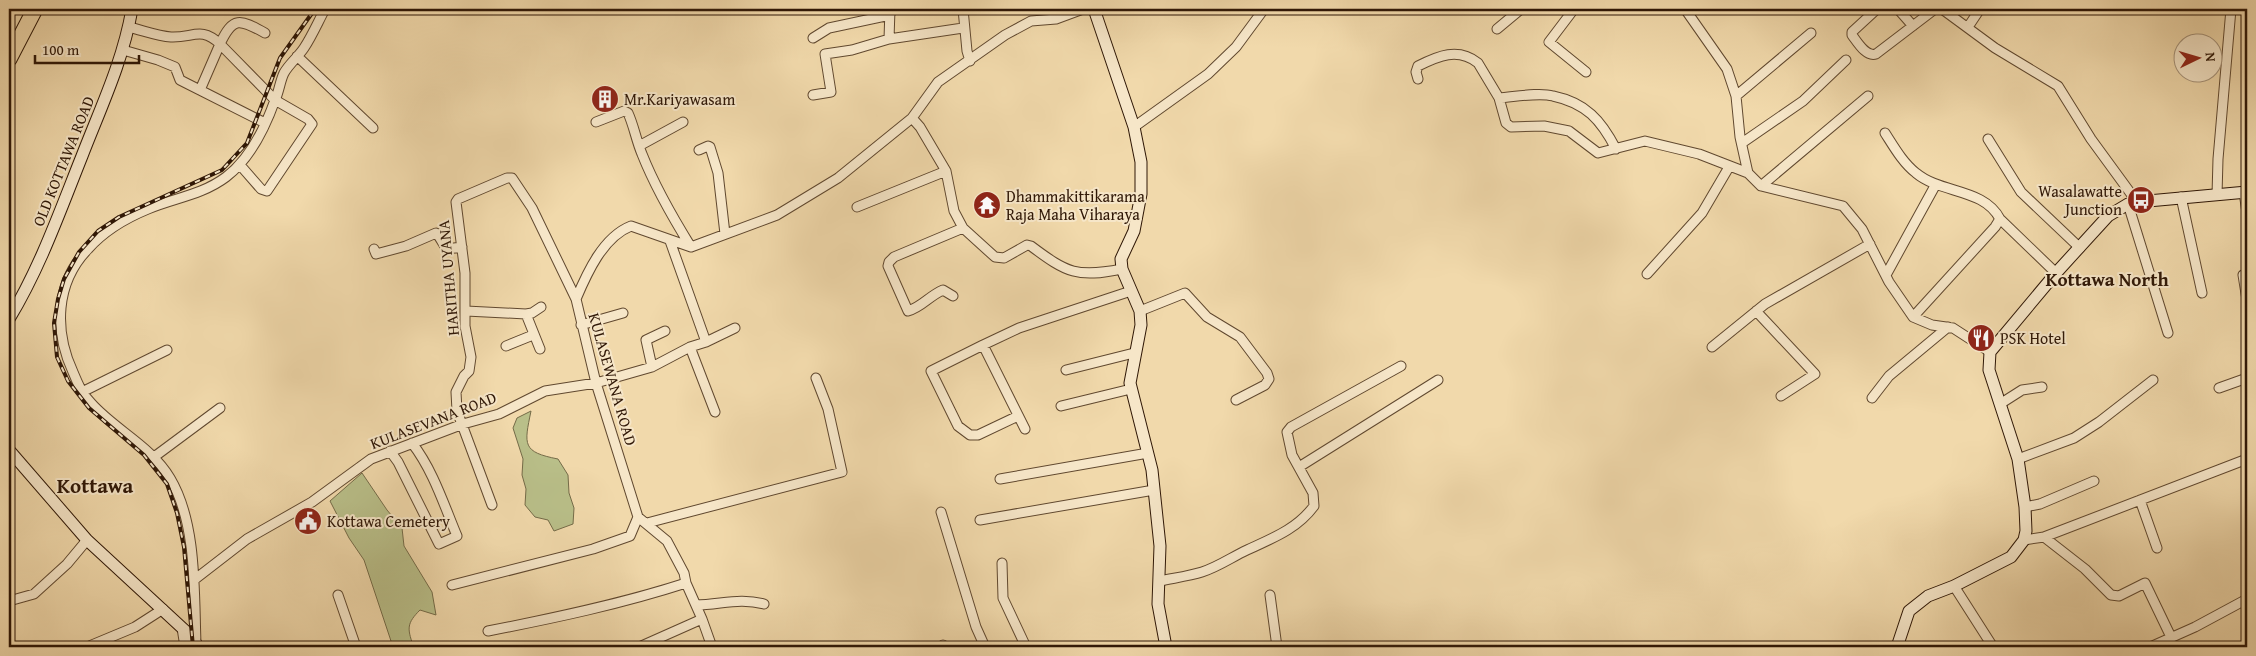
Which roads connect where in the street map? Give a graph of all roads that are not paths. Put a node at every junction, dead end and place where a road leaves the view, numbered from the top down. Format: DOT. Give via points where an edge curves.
graph roads {
  1 [pos="29,9"];
  2 [pos="35,9"];
  3 [pos="132,9"];
  4 [pos="324,9"];
  5 [pos="963,9"];
  6 [pos="1083,9"];
  7 [pos="1094,9"];
  8 [pos="1264,9"];
  9 [pos="1521,9"];
  10 [pos="1574,9"];
  11 [pos="1685,9"];
  12 [pos="1877,9"];
  13 [pos="1898,9"];
  14 [pos="1935,9"];
  15 [pos="1942,9"];
  16 [pos="1980,9"];
  17 [pos="2231,9"];
  18 [pos="890,12"];
  19 [pos="1913,26"];
  20 [pos="128,27"];
  21 [pos="1968,27"];
  22 [pos="963,28"];
  23 [pos="1496,29"];
  24 [pos="265,33"];
  25 [pos="1811,33"];
  26 [pos="813,38"];
  27 [pos="889,39"];
  28 [pos="220,44"];
  29 [pos="9,48"];
  30 [pos="123,50"];
  31 [pos="297,56"];
  32 [pos="9,59"];
  33 [pos="1846,60"];
  34 [pos="970,61"];
  35 [pos="1586,72"];
  36 [pos="1418,79"];
  37 [pos="200,90"];
  38 [pos="813,95"];
  39 [pos="1736,96"];
  40 [pos="1868,96"];
  41 [pos="1498,98"];
  42 [pos="275,100"];
  43 [pos="912,118"];
  44 [pos="596,122"];
  45 [pos="683,122"];
  46 [pos="265,123"];
  47 [pos="1134,127"];
  48 [pos="373,128"];
  49 [pos="1885,133"];
  50 [pos="1988,139"];
  51 [pos="1742,142"];
  52 [pos="1616,149"];
  53 [pos="640,150"];
  54 [pos="699,150"];
  55 [pos="240,165"];
  56 [pos="1729,168"];
  57 [pos="946,171"];
  58 [pos="1748,173"];
  59 [pos="1936,184"];
  60 [pos="1761,186"];
  61 [pos="2245,192"];
  62 [pos="2217,195"];
  63 [pos="2181,197"];
  64 [pos="2133,203"];
  65 [pos="857,207"];
  66 [pos="2247,213"];
  67 [pos="2000,219"];
  68 [pos="963,228"];
  69 [pos="726,234"];
  70 [pos="670,241"];
  71 [pos="1870,244"];
  72 [pos="462,247"];
  73 [pos="691,247"];
  74 [pos="2080,248"];
  75 [pos="374,249"];
  76 [pos="1122,268"];
  77 [pos="1647,274"];
  78 [pos="2056,274"];
  79 [pos="2247,274"];
  80 [pos="1886,275"];
  81 [pos="1131,291"];
  82 [pos="2202,293"];
  83 [pos="953,296"];
  84 [pos="576,299"];
  85 [pos="2247,300"];
  86 [pos="541,307"];
  87 [pos="466,311"];
  88 [pos="1140,311"];
  89 [pos="1756,311"];
  90 [pos="624,313"];
  91 [pos="526,314"];
  92 [pos="1913,317"];
  93 [pos="9,319"];
  94 [pos="581,325"];
  95 [pos="1948,327"];
  96 [pos="736,328"];
  97 [pos="664,331"];
  98 [pos="2168,333"];
  99 [pos="533,335"];
  100 [pos="706,342"];
  101 [pos="982,345"];
  102 [pos="506,346"];
  103 [pos="690,347"];
  104 [pos="1712,347"];
  105 [pos="167,350"];
  106 [pos="540,350"];
  107 [pos="1990,352"];
  108 [pos="1134,353"];
  109 [pos="1401,366"];
  110 [pos="652,367"];
  111 [pos="1066,370"];
  112 [pos="816,378"];
  113 [pos="2247,378"];
  114 [pos="1438,380"];
  115 [pos="2153,380"];
  116 [pos="596,383"];
  117 [pos="2042,388"];
  118 [pos="2219,388"];
  119 [pos="1131,389"];
  120 [pos="82,392"];
  121 [pos="1782,396"];
  122 [pos="1872,398"];
  123 [pos="1236,400"];
  124 [pos="2000,404"];
  125 [pos="1061,406"];
  126 [pos="220,408"];
  127 [pos="715,412"];
  128 [pos="1018,416"];
  129 [pos="463,424"];
  130 [pos="1025,429"];
  131 [pos="412,443"];
  132 [pos="9,450"];
  133 [pos="390,451"];
  134 [pos="1148,453"];
  135 [pos="154,457"];
  136 [pos="2018,459"];
  137 [pos="2247,459"];
  138 [pos="1299,467"];
  139 [pos="1000,479"];
  140 [pos="2094,481"];
  141 [pos="1154,490"];
  142 [pos="2140,500"];
  143 [pos="492,506"];
  144 [pos="2025,507"];
  145 [pos="942,512"];
  146 [pos="638,517"];
  147 [pos="980,520"];
  148 [pos="648,523"];
  149 [pos="2044,537"];
  150 [pos="86,540"];
  151 [pos="2024,540"];
  152 [pos="2157,548"];
  153 [pos="1002,563"];
  154 [pos="194,580"];
  155 [pos="1160,581"];
  156 [pos="686,583"];
  157 [pos="452,585"];
  158 [pos="1954,586"];
  159 [pos="338,595"];
  160 [pos="1270,595"];
  161 [pos="2247,599"];
  162 [pos="9,601"];
  163 [pos="764,604"];
  164 [pos="696,605"];
  165 [pos="163,609"];
  166 [pos="702,619"];
  167 [pos="182,628"];
  168 [pos="488,631"];
  169 [pos="2170,641"];
  170 [pos="197,646"];
  171 [pos="87,647"];
  172 [pos="185,647"];
  173 [pos="356,647"];
  174 [pos="639,647"];
  175 [pos="712,647"];
  176 [pos="985,647"];
  177 [pos="1026,647"];
  178 [pos="1166,647"];
  179 [pos="1277,647"];
  180 [pos="1897,647"];
  181 [pos="1993,647"];
  182 [pos="2150,647"];
  1 -- 29 [label="highway"];
  2 -- 32 [label="highway"];
  3 -- 20 [label="street, OLD KOTTAWA ROAD"];
  4 -- 31 [label="street"];
  5 -- 22 [label="street"];
  6 -- 34 [label="street" via="1056,19 1031,22 1005,35"];
  7 -- 47 [label="street"];
  8 -- 47 [label="street" via="1236,47 1208,74"];
  9 -- 23 [label="street"];
  10 -- 35 [label="street" via="1549,42"];
  11 -- 39 [label="street" via="1727,69"];
  12 -- 19 [label="street" via="1852,32 1868,53 1876,54"];
  13 -- 19 [label="street"];
  14 -- 19 [label="street"];
  15 -- 21 [label="street"];
  16 -- 21 [label="street"];
  17 -- 62 [label="street"];
  18 -- 26 [label="street" via="829,28"];
  18 -- 27 [label="street"];
  20 -- 28 [label="street" via="172,37 200,33 212,36"];
  20 -- 30 [label="street, OLD KOTTAWA ROAD"];
  21 -- 64 [label="street" via="1995,48 2058,86"];
  22 -- 27 [label="street"];
  22 -- 34 [label="street"];
  24 -- 28 [label="street" via="238,22 228,27"];
  25 -- 39 [label="street"];
  27 -- 38 [label="street" via="825,54 831,92"];
  28 -- 37 [label="street"];
  28 -- 42 [label="street"];
  30 -- 37 [label="street" via="175,68 180,80"];
  30 -- 93 [label="street, OLD KOTTAWA ROAD" via="46,247"];
  31 -- 42 [label="street" via="284,74"];
  31 -- 48 [label="street"];
  33 -- 51 [label="street" via="1804,101"];
  34 -- 43 [label="street" via="938,82"];
  36 -- 41 [label="street" via="1418,66 1442,54 1473,59"];
  37 -- 46 [label="street"];
  39 -- 51 [label="street"];
  40 -- 60 [label="street"];
  41 -- 52 [label="street" via="1552,95 1589,110 1607,131"];
  41 -- 52 [label="street" via="1506,123 1511,127 1544,126 1569,131 1598,153"];
  42 -- 46 [label="street"];
  42 -- 55 [label="street" via="312,124 267,190 261,189"];
  43 -- 57 [label="street"];
  43 -- 69 [label="street" via="838,178 777,215"];
  44 -- 53 [label="street" via="624,111 628,113"];
  45 -- 53 [label="street"];
  46 -- 55 [label="street"];
  47 -- 76 [label="street" via="1142,179 1134,231 1123,251"];
  49 -- 59 [label="street" via="1916,174"];
  50 -- 74 [label="street" via="2021,192"];
  51 -- 58 [label="street"];
  52 -- 56 [label="street" via="1645,140 1699,154"];
  53 -- 73 [label="street"];
  54 -- 69 [label="street" via="710,147 718,173"];
  55 -- 120 [label="street" via="199,193 148,209 117,225 86,250 70,274 60,304 60,329 66,357"];
  56 -- 58 [label="street"];
  56 -- 77 [label="street" via="1702,213"];
  57 -- 65 [label="street"];
  57 -- 68 [label="street" via="954,211"];
  58 -- 60 [label="street"];
  59 -- 67 [label="street" via="1984,201"];
  59 -- 80 [label="street"];
  60 -- 71 [label="street" via="1843,206"];
  61 -- 62 [label="street"];
  61 -- 66 [label="street"];
  62 -- 63 [label="street"];
  63 -- 64 [label="street"];
  63 -- 82 [label="street"];
  64 -- 74 [label="street" via="2108,216"];
  64 -- 98 [label="street"];
  67 -- 78 [label="street"];
  67 -- 92 [label="street"];
  68 -- 76 [label="street" via="995,257 1004,258 1027,245 1054,263 1086,274"];
  68 -- 83 [label="street" via="894,257 888,266 908,310 918,308 934,293 943,290"];
  69 -- 73 [label="street"];
  70 -- 73 [label="street, KULASEWANA ROAD"];
  70 -- 84 [label="street, KULASEWANA ROAD" via="631,226 620,230 593,265"];
  70 -- 100 [label="street"];
  71 -- 80 [label="street"];
  71 -- 89 [label="street"];
  72 -- 75 [label="street" via="452,249 444,246 436,234 376,254"];
  72 -- 84 [label="street, HARITHA UYANA" via="458,199 512,178 532,208"];
  72 -- 87 [label="street, HARITHA UYANA"];
  74 -- 78 [label="street"];
  76 -- 81 [label="street"];
  78 -- 107 [label="street"];
  79 -- 85 [label="street" via="2243,275"];
  80 -- 92 [label="street"];
  81 -- 88 [label="street"];
  81 -- 101 [label="street" via="1019,328"];
  84 -- 94 [label="street, KULASEWANA ROAD"];
  86 -- 91 [label="street"];
  87 -- 91 [label="street"];
  87 -- 129 [label="street, HARITHA UYANA" via="470,365 456,392 457,411"];
  88 -- 108 [label="street" via="1141,325"];
  88 -- 123 [label="street" via="1184,293 1207,317 1240,337 1269,379 1265,385"];
  89 -- 104 [label="street"];
  89 -- 121 [label="street" via="1815,374"];
  90 -- 94 [label="street"];
  91 -- 99 [label="street"];
  92 -- 95 [label="street"];
  94 -- 116 [label="street, KULASEWANA ROAD"];
  95 -- 107 [label="street"];
  95 -- 122 [label="street" via="1889,376"];
  96 -- 100 [label="street, KULASEVANA ROAD"];
  97 -- 110 [label="street" via="646,340"];
  99 -- 102 [label="street"];
  99 -- 106 [label="street"];
  100 -- 103 [label="street, KULASEVANA ROAD"];
  101 -- 128 [label="street"];
  101 -- 128 [label="street" via="931,371 958,426 970,435 978,435"];
  103 -- 110 [label="street, KULASEVANA ROAD"];
  103 -- 127 [label="street"];
  105 -- 120 [label="street"];
  107 -- 124 [label="street" via="1989,370"];
  108 -- 111 [label="street"];
  108 -- 119 [label="street"];
  109 -- 138 [label="street" via="1291,427 1287,432 1292,455"];
  110 -- 116 [label="street, KULASEVANA ROAD"];
  112 -- 148 [label="street" via="828,409 842,472"];
  113 -- 118 [label="street"];
  114 -- 138 [label="street"];
  115 -- 136 [label="street" via="2074,438"];
  116 -- 129 [label="street, KULASEVANA ROAD" via="545,391 499,414"];
  116 -- 146 [label="street, KULASEWANA ROAD"];
  117 -- 124 [label="street" via="2022,390"];
  119 -- 125 [label="street"];
  119 -- 134 [label="street"];
  120 -- 135 [label="street" via="92,405"];
  124 -- 136 [label="street"];
  126 -- 135 [label="street"];
  128 -- 130 [label="street"];
  129 -- 131 [label="street, KULASEVANA ROAD"];
  129 -- 143 [label="street, HARITHA UYANA"];
  131 -- 133 [label="street, KULASEVANA ROAD"];
  131 -- 133 [label="street" via="420,453 456,536 439,544"];
  132 -- 150 [label="street"];
  133 -- 154 [label="street, KULASEVANA ROAD" via="371,459 312,502 247,539"];
  134 -- 139 [label="street"];
  134 -- 141 [label="street"];
  135 -- 154 [label="street" via="170,478 182,508 190,540"];
  136 -- 144 [label="street"];
  137 -- 142 [label="street"];
  138 -- 155 [label="street" via="1313,493 1314,506 1307,516 1281,535 1217,567"];
  140 -- 144 [label="street"];
  141 -- 147 [label="street"];
  141 -- 155 [label="street"];
  142 -- 149 [label="street"];
  142 -- 152 [label="street"];
  144 -- 151 [label="street"];
  145 -- 176 [label="street" via="976,627"];
  146 -- 148 [label="street"];
  146 -- 157 [label="street" via="630,536"];
  148 -- 156 [label="street" via="667,541"];
  149 -- 151 [label="street"];
  149 -- 169 [label="street" via="2085,569 2111,595 2118,596 2145,583"];
  150 -- 162 [label="street" via="67,564 34,594"];
  150 -- 165 [label="street"];
  151 -- 158 [label="street" via="2011,557"];
  153 -- 177 [label="street" via="1003,598"];
  154 -- 170 [label="street"];
  155 -- 178 [label="street" via="1158,604"];
  156 -- 164 [label="street"];
  156 -- 168 [label="street" via="640,597"];
  158 -- 180 [label="street" via="1928,596 1910,611"];
  158 -- 181 [label="street"];
  159 -- 173 [label="street"];
  160 -- 179 [label="street"];
  161 -- 169 [label="street"];
  163 -- 164 [label="street" via="731,600"];
  164 -- 166 [label="street"];
  165 -- 167 [label="street"];
  165 -- 171 [label="street" via="135,627"];
  166 -- 174 [label="street"];
  166 -- 175 [label="street"];
  167 -- 170 [label="street"];
  167 -- 172 [label="street"];
  169 -- 182 [label="street"];
}
